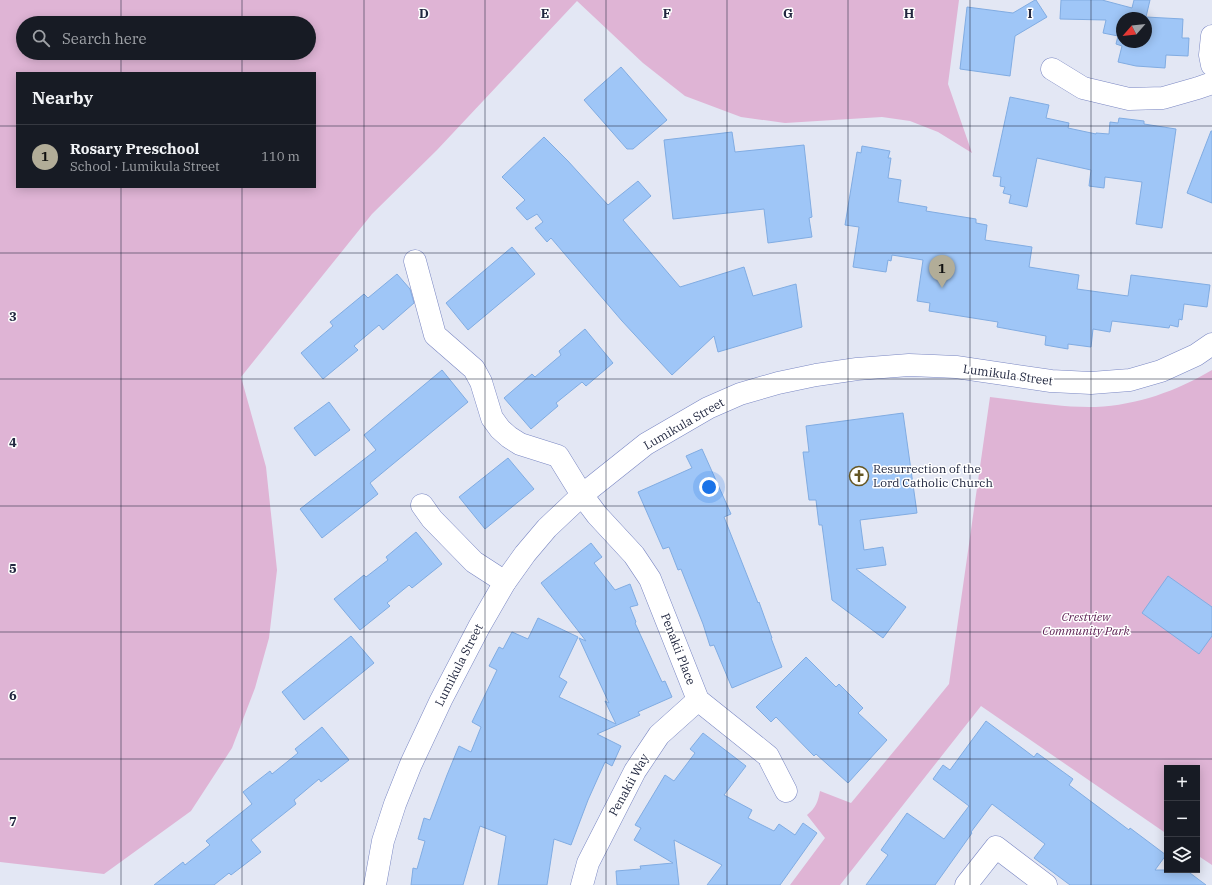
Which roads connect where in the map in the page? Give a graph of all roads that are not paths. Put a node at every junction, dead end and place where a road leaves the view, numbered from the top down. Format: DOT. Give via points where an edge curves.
graph roads {
  1 [pos="1212,36"];
  2 [pos="1212,65"];
  3 [pos="1052,69"];
  4 [pos="1212,83"];
  5 [pos="415,261"];
  6 [pos="1212,344"];
  7 [pos="582,495"];
  8 [pos="422,505"];
  9 [pos="505,582"];
  10 [pos="698,700"];
  11 [pos="786,791"];
  12 [pos="375,885"];
  13 [pos="582,885"];
  14 [pos="966,885"];
  15 [pos="1046,885"];
  1 -- 2 [label="street"];
  3 -- 4 [label="street" via="1083,88 1129,99 1163,98"];
  5 -- 7 [label="street, Penakii Place" via="435,335 474,369 481,382 492,418 500,429 520,444 558,456"];
  6 -- 7 [label="street, Lumikula Street" via="1196,355 1161,371 1130,380 1091,383 1051,381 956,368 909,365 857,369 778,383 740,394 708,408 646,444"];
  7 -- 9 [label="street, Lumikula Street" via="547,528"];
  7 -- 10 [label="street, Penakii Place" via="634,555 650,579"];
  8 -- 9 [label="street" via="474,562"];
  9 -- 12 [label="street, Lumikula Street" via="479,627 410,764 383,841"];
  10 -- 11 [label="street, Penakii Place" via="768,756"];
  10 -- 13 [label="street, Penakii Way" via="659,735 635,770 588,863"];
  14 -- 15 [label="street" via="996,847"];
}
